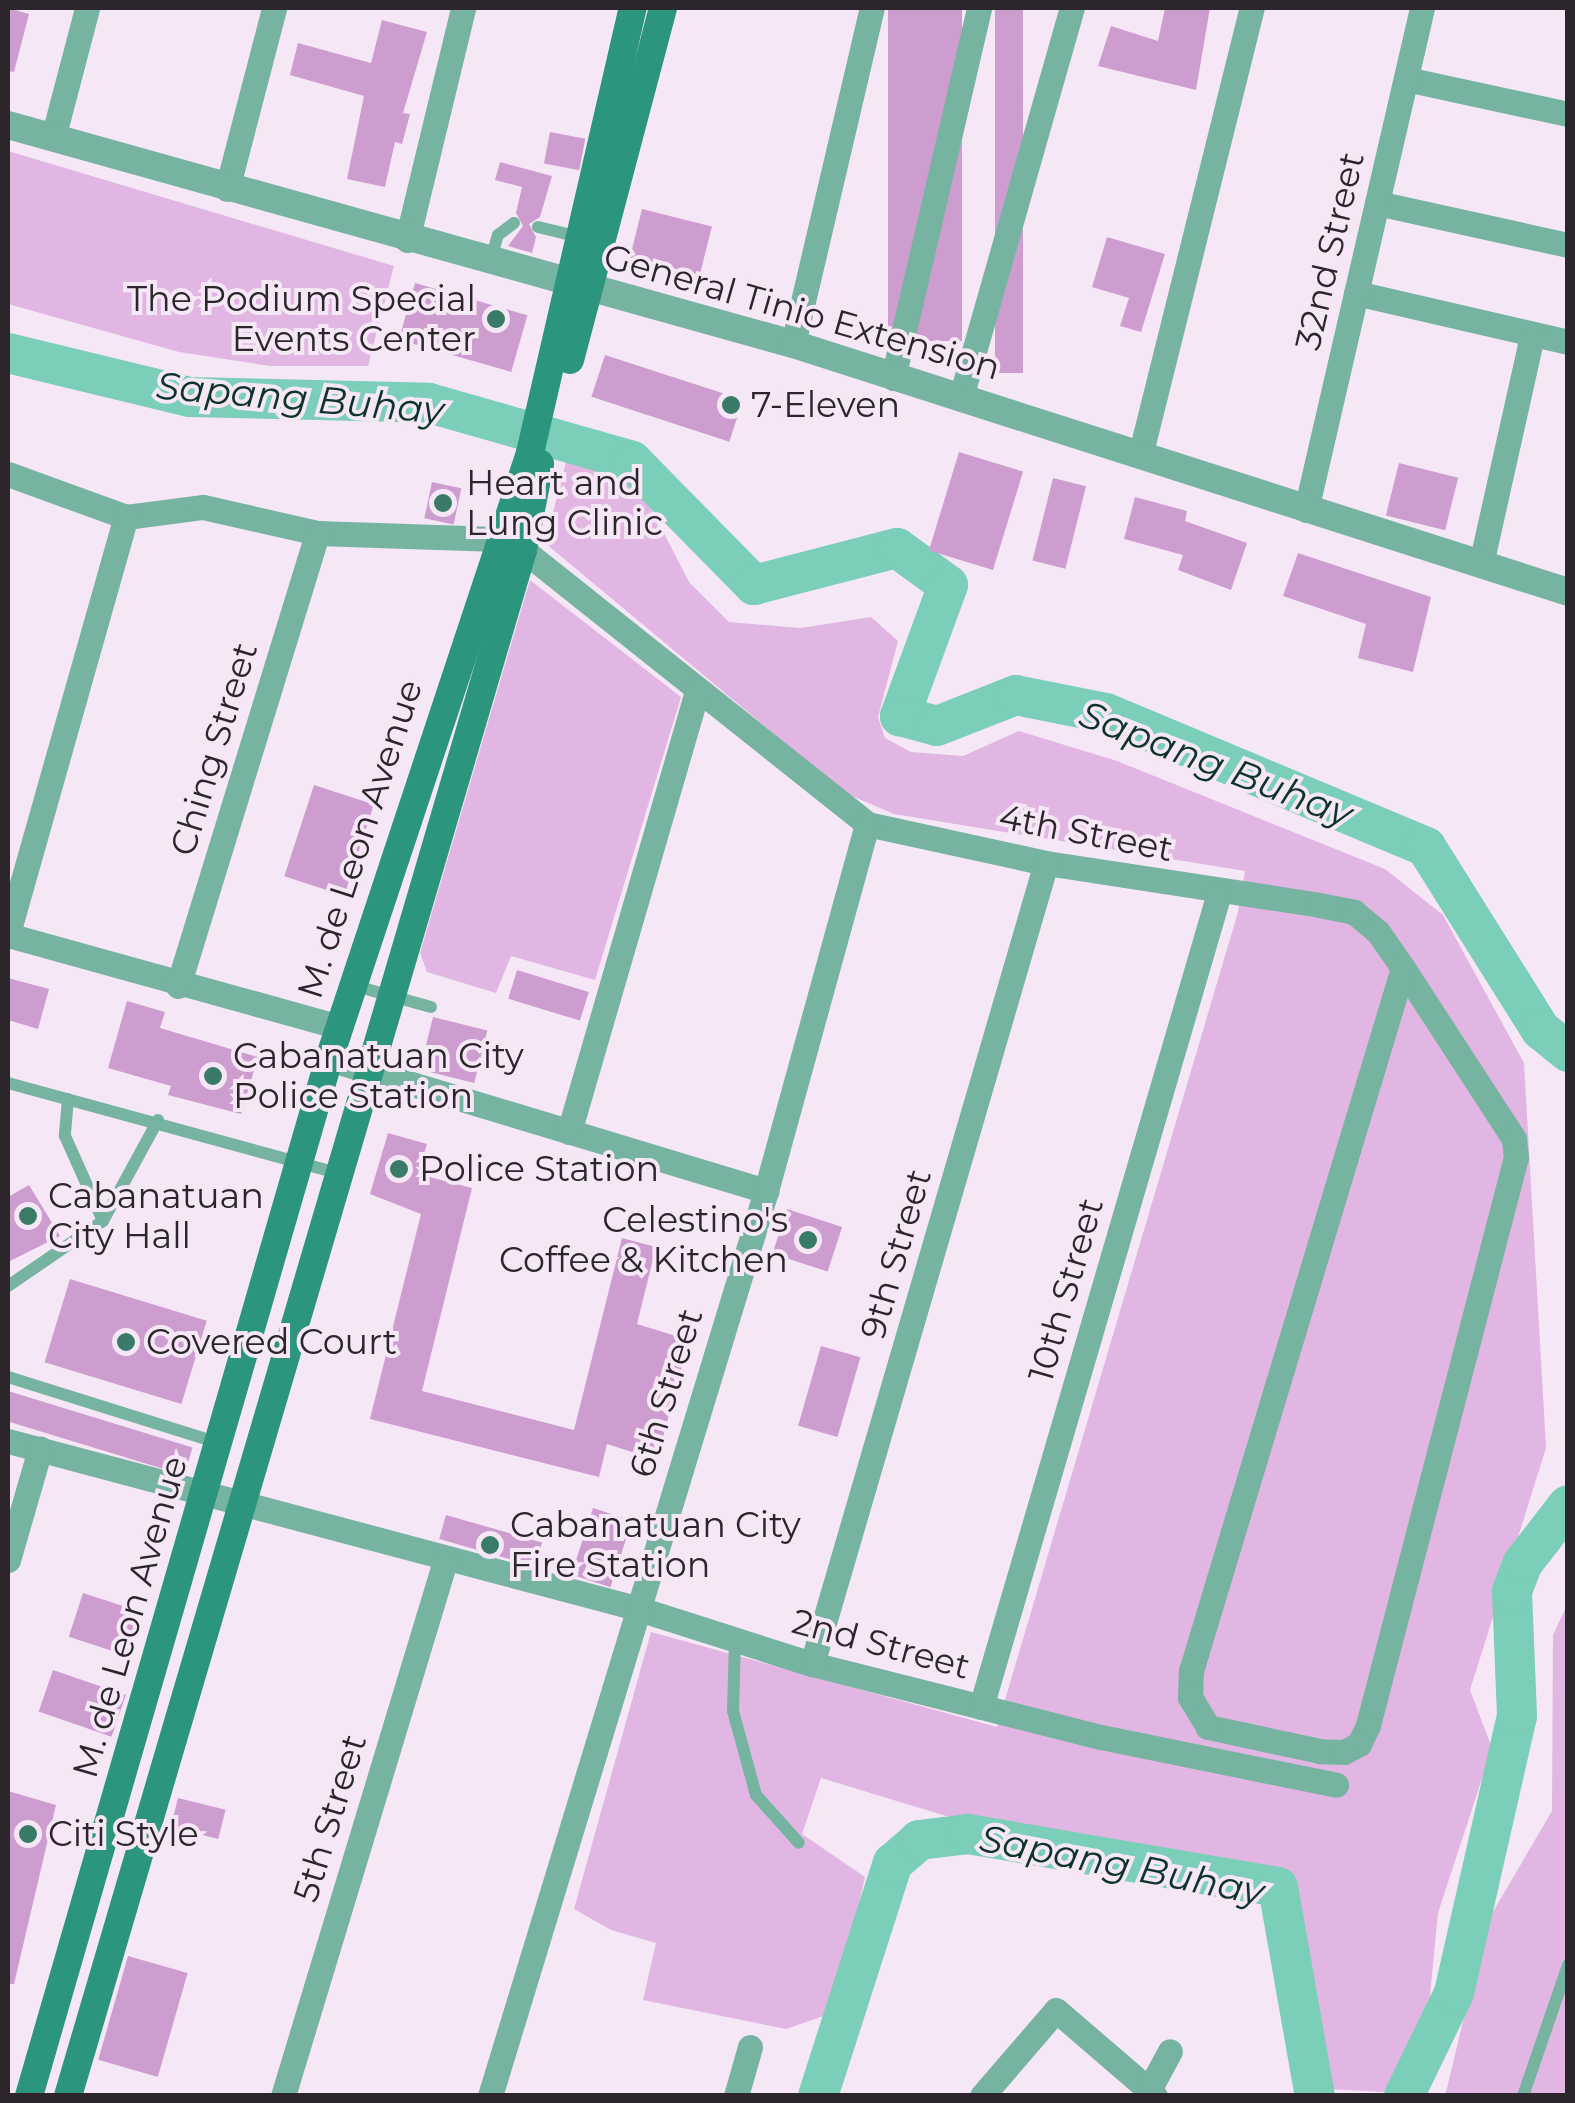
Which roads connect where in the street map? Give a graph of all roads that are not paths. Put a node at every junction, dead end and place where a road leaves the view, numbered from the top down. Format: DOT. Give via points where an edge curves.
graph roads {
  1 [pos="87,8"];
  2 [pos="274,8"];
  3 [pos="464,8"];
  4 [pos="633,8"];
  5 [pos="664,8"];
  6 [pos="872,8"];
  7 [pos="979,8"];
  8 [pos="1072,8"];
  9 [pos="1252,8"];
  10 [pos="1422,8"];
  11 [pos="1406,79"];
  12 [pos="1568,114"];
  13 [pos="8,126"];
  14 [pos="52,138"];
  15 [pos="227,189"];
  16 [pos="1377,203"];
  17 [pos="514,224"];
  18 [pos="538,226"];
  19 [pos="580,237"];
  20 [pos="407,240"];
  21 [pos="1568,245"];
  22 [pos="491,262"];
  23 [pos="581,285"];
  24 [pos="1356,293"];
  25 [pos="1532,336"];
  26 [pos="1568,342"];
  27 [pos="793,344"];
  28 [pos="893,378"];
  29 [pos="961,397"];
  30 [pos="1142,452"];
  31 [pos="8,474"];
  32 [pos="1306,510"];
  33 [pos="126,517"];
  34 [pos="318,533"];
  35 [pos="510,544"];
  36 [pos="1482,564"];
  37 [pos="1568,592"];
  38 [pos="697,690"];
  39 [pos="867,824"];
  40 [pos="1046,863"];
  41 [pos="1219,893"];
  42 [pos="8,934"];
  43 [pos="1403,968"];
  44 [pos="178,986"];
  45 [pos="352,986"];
  46 [pos="393,996"];
  47 [pos="431,1007"];
  48 [pos="338,1027"];
  49 [pos="329,1059"];
  50 [pos="371,1072"];
  51 [pos="8,1083"];
  52 [pos="68,1099"];
  53 [pos="158,1120"];
  54 [pos="568,1132"];
  55 [pos="302,1162"];
  56 [pos="340,1174"];
  57 [pos="766,1190"];
  58 [pos="103,1222"];
  59 [pos="8,1286"];
  60 [pos="8,1378"];
  61 [pos="8,1441"];
  62 [pos="220,1444"];
  63 [pos="40,1449"];
  64 [pos="204,1493"];
  65 [pos="245,1506"];
  66 [pos="8,1560"];
  67 [pos="444,1561"];
  68 [pos="636,1608"];
  69 [pos="736,1640"];
  70 [pos="812,1664"];
  71 [pos="981,1707"];
  72 [pos="1336,1785"];
  73 [pos="799,1844"];
  74 [pos="1568,1965"];
  75 [pos="750,2047"];
  76 [pos="1170,2050"];
  77 [pos="1152,2093"];
  78 [pos="984,2095"];
  79 [pos="29,2096"];
  80 [pos="68,2096"];
  81 [pos="283,2096"];
  82 [pos="490,2096"];
  83 [pos="736,2096"];
  84 [pos="1523,2096"];
  1 -- 14 [label="street"];
  2 -- 15 [label="street"];
  3 -- 20 [label="street"];
  4 -- 19 [label="main road, M. de Leon Avenue"];
  5 -- 23 [label="main road, M. de Leon Avenue"];
  6 -- 27 [label="street"];
  7 -- 28 [label="street"];
  8 -- 29 [label="street"];
  9 -- 30 [label="street"];
  10 -- 11 [label="street, 32nd Street"];
  11 -- 12 [label="street"];
  11 -- 16 [label="street, 32nd Street"];
  13 -- 14 [label="street, General Tinio Extension"];
  14 -- 15 [label="street, General Tinio Extension"];
  15 -- 20 [label="street, General Tinio Extension"];
  16 -- 21 [label="street"];
  16 -- 24 [label="street, 32nd Street"];
  17 -- 22 [label="lane" via="498,235"];
  18 -- 19 [label="lane"];
  19 -- 23 [label="main road, M. de Leon Avenue"];
  20 -- 22 [label="street, General Tinio Extension"];
  22 -- 23 [label="street, General Tinio Extension"];
  23 -- 27 [label="street, General Tinio Extension"];
  23 -- 35 [label="main road, M. de Leon Avenue"];
  24 -- 25 [label="street"];
  24 -- 32 [label="street, 32nd Street"];
  25 -- 26 [label="street"];
  25 -- 36 [label="street"];
  27 -- 28 [label="street, General Tinio Extension"];
  28 -- 29 [label="street, General Tinio Extension"];
  29 -- 30 [label="street, General Tinio Extension"];
  30 -- 32 [label="street, General Tinio Extension"];
  31 -- 33 [label="street"];
  32 -- 36 [label="street, General Tinio Extension"];
  33 -- 34 [label="street" via="203,507"];
  33 -- 42 [label="street"];
  34 -- 35 [label="street"];
  34 -- 44 [label="street, Ching Street"];
  35 -- 38 [label="street, 4th Street"];
  35 -- 45 [label="main road, M. de Leon Avenue"];
  35 -- 46 [label="main road, M. de Leon Avenue"];
  36 -- 37 [label="street, General Tinio Extension"];
  38 -- 39 [label="street, 4th Street"];
  38 -- 54 [label="street"];
  39 -- 40 [label="street, 4th Street"];
  39 -- 57 [label="street, 6th Street"];
  40 -- 41 [label="street, 4th Street"];
  40 -- 70 [label="street, 9th Street"];
  41 -- 43 [label="street, 4th Street" via="1354,912"];
  41 -- 71 [label="street, 10th Street"];
  42 -- 44 [label="street"];
  43 -- 43 [label="street, 4th Street" via="1514,1139 1516,1157 1359,1744 1344,1752 1320,1750 1208,1727 1190,1697 1192,1672"];
  44 -- 48 [label="street"];
  45 -- 46 [label="lane"];
  45 -- 48 [label="main road, M. de Leon Avenue"];
  46 -- 47 [label="lane"];
  46 -- 50 [label="main road, M. de Leon Avenue"];
  48 -- 49 [label="main road, M. de Leon Avenue"];
  49 -- 50 [label="street"];
  49 -- 55 [label="main road, M. de Leon Avenue"];
  50 -- 54 [label="street"];
  50 -- 56 [label="main road, M. de Leon Avenue"];
  51 -- 52 [label="lane"];
  52 -- 53 [label="lane"];
  52 -- 58 [label="lane" via="65,1136"];
  53 -- 55 [label="lane"];
  53 -- 58 [label="lane"];
  54 -- 57 [label="street"];
  55 -- 56 [label="lane"];
  55 -- 62 [label="main road, M. de Leon Avenue"];
  56 -- 65 [label="main road, M. de Leon Avenue"];
  57 -- 68 [label="street, 6th Street"];
  58 -- 59 [label="lane"];
  60 -- 62 [label="lane"];
  61 -- 63 [label="street, 2nd Street"];
  62 -- 64 [label="main road, M. de Leon Avenue"];
  63 -- 64 [label="street, 2nd Street"];
  63 -- 66 [label="street"];
  64 -- 65 [label="street, 2nd Street"];
  64 -- 79 [label="main road, M. de Leon Avenue"];
  65 -- 67 [label="street, 2nd Street"];
  65 -- 80 [label="main road, M. de Leon Avenue"];
  67 -- 68 [label="street, 2nd Street"];
  67 -- 81 [label="street, 5th Street"];
  68 -- 69 [label="street, 2nd Street"];
  68 -- 82 [label="street, 6th Street"];
  69 -- 70 [label="street, 2nd Street"];
  69 -- 73 [label="lane" via="732,1710 756,1795"];
  70 -- 71 [label="street, 2nd Street"];
  71 -- 72 [label="street, 2nd Street"];
  74 -- 84 [label="lane"];
  75 -- 83 [label="street"];
  76 -- 77 [label="street"];
  77 -- 78 [label="street" via="1056,2010"];
}
